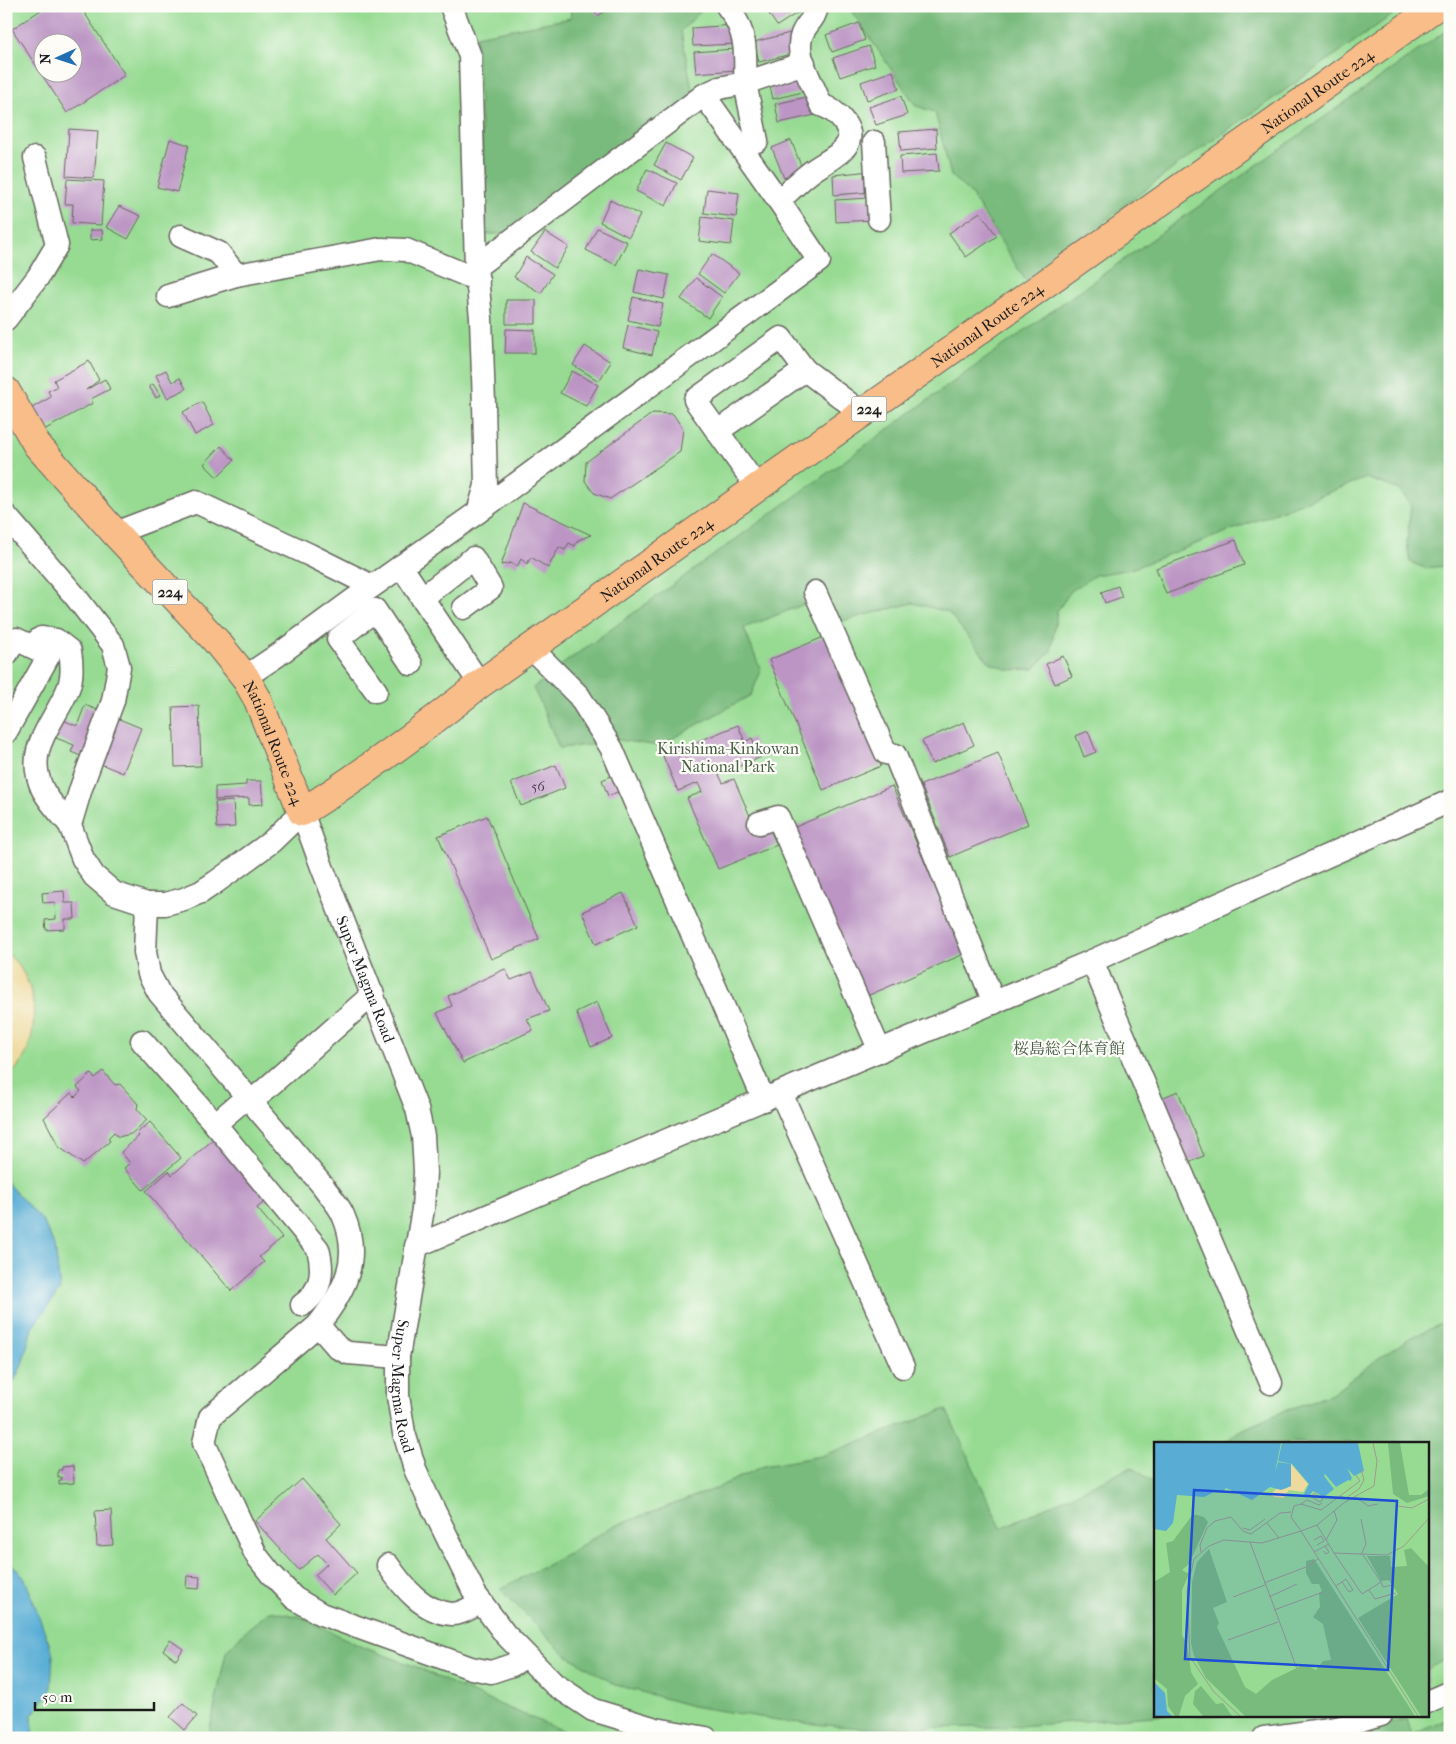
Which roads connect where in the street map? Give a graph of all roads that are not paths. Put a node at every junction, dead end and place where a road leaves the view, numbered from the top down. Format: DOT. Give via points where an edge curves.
graph roads {
  1 [pos="451,6"];
  2 [pos="727,6"];
  3 [pos="817,6"];
  4 [pos="1437,6"];
  5 [pos="804,63"];
  6 [pos="745,83"];
  7 [pos="704,95"];
  8 [pos="757,141"];
  9 [pos="844,149"];
  10 [pos="35,158"];
  11 [pos="779,201"];
  12 [pos="879,219"];
  13 [pos="181,236"];
  14 [pos="477,274"];
  15 [pos="236,275"];
  16 [pos="168,296"];
  17 [pos="6,319"];
  18 [pos="804,370"];
  19 [pos="6,391"];
  20 [pos="862,413"];
  21 [pos="718,431"];
  22 [pos="757,488"];
  23 [pos="478,512"];
  24 [pos="6,516"];
  25 [pos="114,533"];
  26 [pos="401,566"];
  27 [pos="372,586"];
  28 [pos="815,592"];
  29 [pos="422,598"];
  30 [pos="464,608"];
  31 [pos="31,646"];
  32 [pos="531,648"];
  33 [pos="6,655"];
  34 [pos="411,664"];
  35 [pos="245,677"];
  36 [pos="480,684"];
  37 [pos="376,691"];
  38 [pos="6,732"];
  39 [pos="1450,802"];
  40 [pos="302,812"];
  41 [pos="759,823"];
  42 [pos="70,825"];
  43 [pos="146,904"];
  44 [pos="1092,961"];
  45 [pos="373,994"];
  46 [pos="994,1003"];
  47 [pos="142,1041"];
  48 [pos="880,1051"];
  49 [pos="772,1097"];
  50 [pos="249,1100"];
  51 [pos="215,1124"];
  52 [pos="416,1246"];
  53 [pos="302,1305"];
  54 [pos="318,1325"];
  55 [pos="398,1357"];
  56 [pos="903,1367"];
  57 [pos="1271,1384"];
  58 [pos="388,1565"];
  59 [pos="481,1602"];
  60 [pos="526,1656"];
  61 [pos="1450,1692"];
  62 [pos="1428,1702"];
  63 [pos="1378,1716"];
  64 [pos="706,1738"];
  65 [pos="1264,1738"];
  1 -- 14 [label="street" via="470,56"];
  2 -- 6 [label="street" via="738,22 744,40 747,57"];
  3 -- 5 [label="street" via="815,16 802,33 800,50"];
  4 -- 20 [label="highway, National Route 224 / 224"];
  5 -- 6 [label="street"];
  5 -- 9 [label="street" via="821,105 838,115 846,125 848,142"];
  6 -- 7 [label="street" via="719,88"];
  6 -- 8 [label="street"];
  7 -- 11 [label="street"];
  7 -- 14 [label="street"];
  9 -- 11 [label="street" via="813,170"];
  9 -- 12 [label="street" via="874,146"];
  10 -- 17 [label="street" via="57,245 37,261"];
  11 -- 23 [label="street" via="819,261"];
  13 -- 15 [label="street" via="219,253"];
  14 -- 15 [label="street" via="406,250 381,248"];
  14 -- 23 [label="street" via="482,327 486,486"];
  15 -- 16 [label="street"];
  18 -- 20 [label="street"];
  18 -- 21 [label="street"];
  18 -- 21 [label="street" via="781,338 695,400"];
  19 -- 25 [label="highway, National Route 224 / 224" via="37,445"];
  20 -- 22 [label="highway, National Route 224 / 224"];
  21 -- 22 [label="street"];
  22 -- 32 [label="highway, National Route 224 / 224"];
  23 -- 26 [label="street"];
  24 -- 42 [label="street" via="113,645 119,667 112,701"];
  25 -- 27 [label="street" via="196,502"];
  25 -- 35 [label="highway, National Route 224 / 224" via="216,641"];
  26 -- 27 [label="street"];
  26 -- 29 [label="street"];
  27 -- 35 [label="street"];
  28 -- 46 [label="street" via="886,753 895,755"];
  29 -- 30 [label="street" via="473,558 491,588"];
  29 -- 36 [label="street"];
  31 -- 33 [label="street" via="16,639"];
  31 -- 38 [label="street" via="49,655"];
  31 -- 42 [label="street" via="41,638 56,640 70,651 69,688 38,746 35,767 42,790"];
  32 -- 36 [label="highway, National Route 224 / 224"];
  32 -- 49 [label="street" via="579,696 612,749"];
  34 -- 37 [label="street" via="375,610 338,639"];
  35 -- 40 [label="highway, National Route 224 / 224" via="258,700"];
  36 -- 40 [label="highway, National Route 224 / 224" via="406,743"];
  39 -- 44 [label="street"];
  40 -- 43 [label="street" via="271,842 201,892 165,904"];
  40 -- 45 [label="street, Super Magma Road"];
  41 -- 48 [label="street" via="778,817"];
  42 -- 43 [label="street" via="82,859 94,876 114,893"];
  43 -- 50 [label="street" via="145,952 149,974 159,993"];
  44 -- 46 [label="street"];
  44 -- 57 [label="street"];
  45 -- 50 [label="street"];
  45 -- 52 [label="street, Super Magma Road" via="417,1109 423,1136 423,1209"];
  46 -- 48 [label="street"];
  47 -- 51 [label="street"];
  48 -- 49 [label="street"];
  49 -- 52 [label="street"];
  49 -- 56 [label="street"];
  50 -- 51 [label="street"];
  50 -- 54 [label="street" via="343,1213 350,1238 350,1266 344,1286"];
  51 -- 53 [label="street" via="318,1249 322,1274 311,1299"];
  52 -- 55 [label="street, Super Magma Road"];
  54 -- 55 [label="street" via="338,1348 348,1352"];
  54 -- 60 [label="street" via="210,1418 204,1443 256,1554 294,1598 321,1614 471,1668 491,1672"];
  55 -- 59 [label="street, Super Magma Road" via="398,1396 404,1433 415,1469"];
  58 -- 59 [label="street" via="402,1586 438,1610 453,1614"];
  59 -- 60 [label="street, Super Magma Road"];
  60 -- 64 [label="street, Super Magma Road" via="554,1684 593,1710 656,1729"];
  61 -- 62 [label="street"];
  63 -- 65 [label="street" via="1337,1728"];
}
